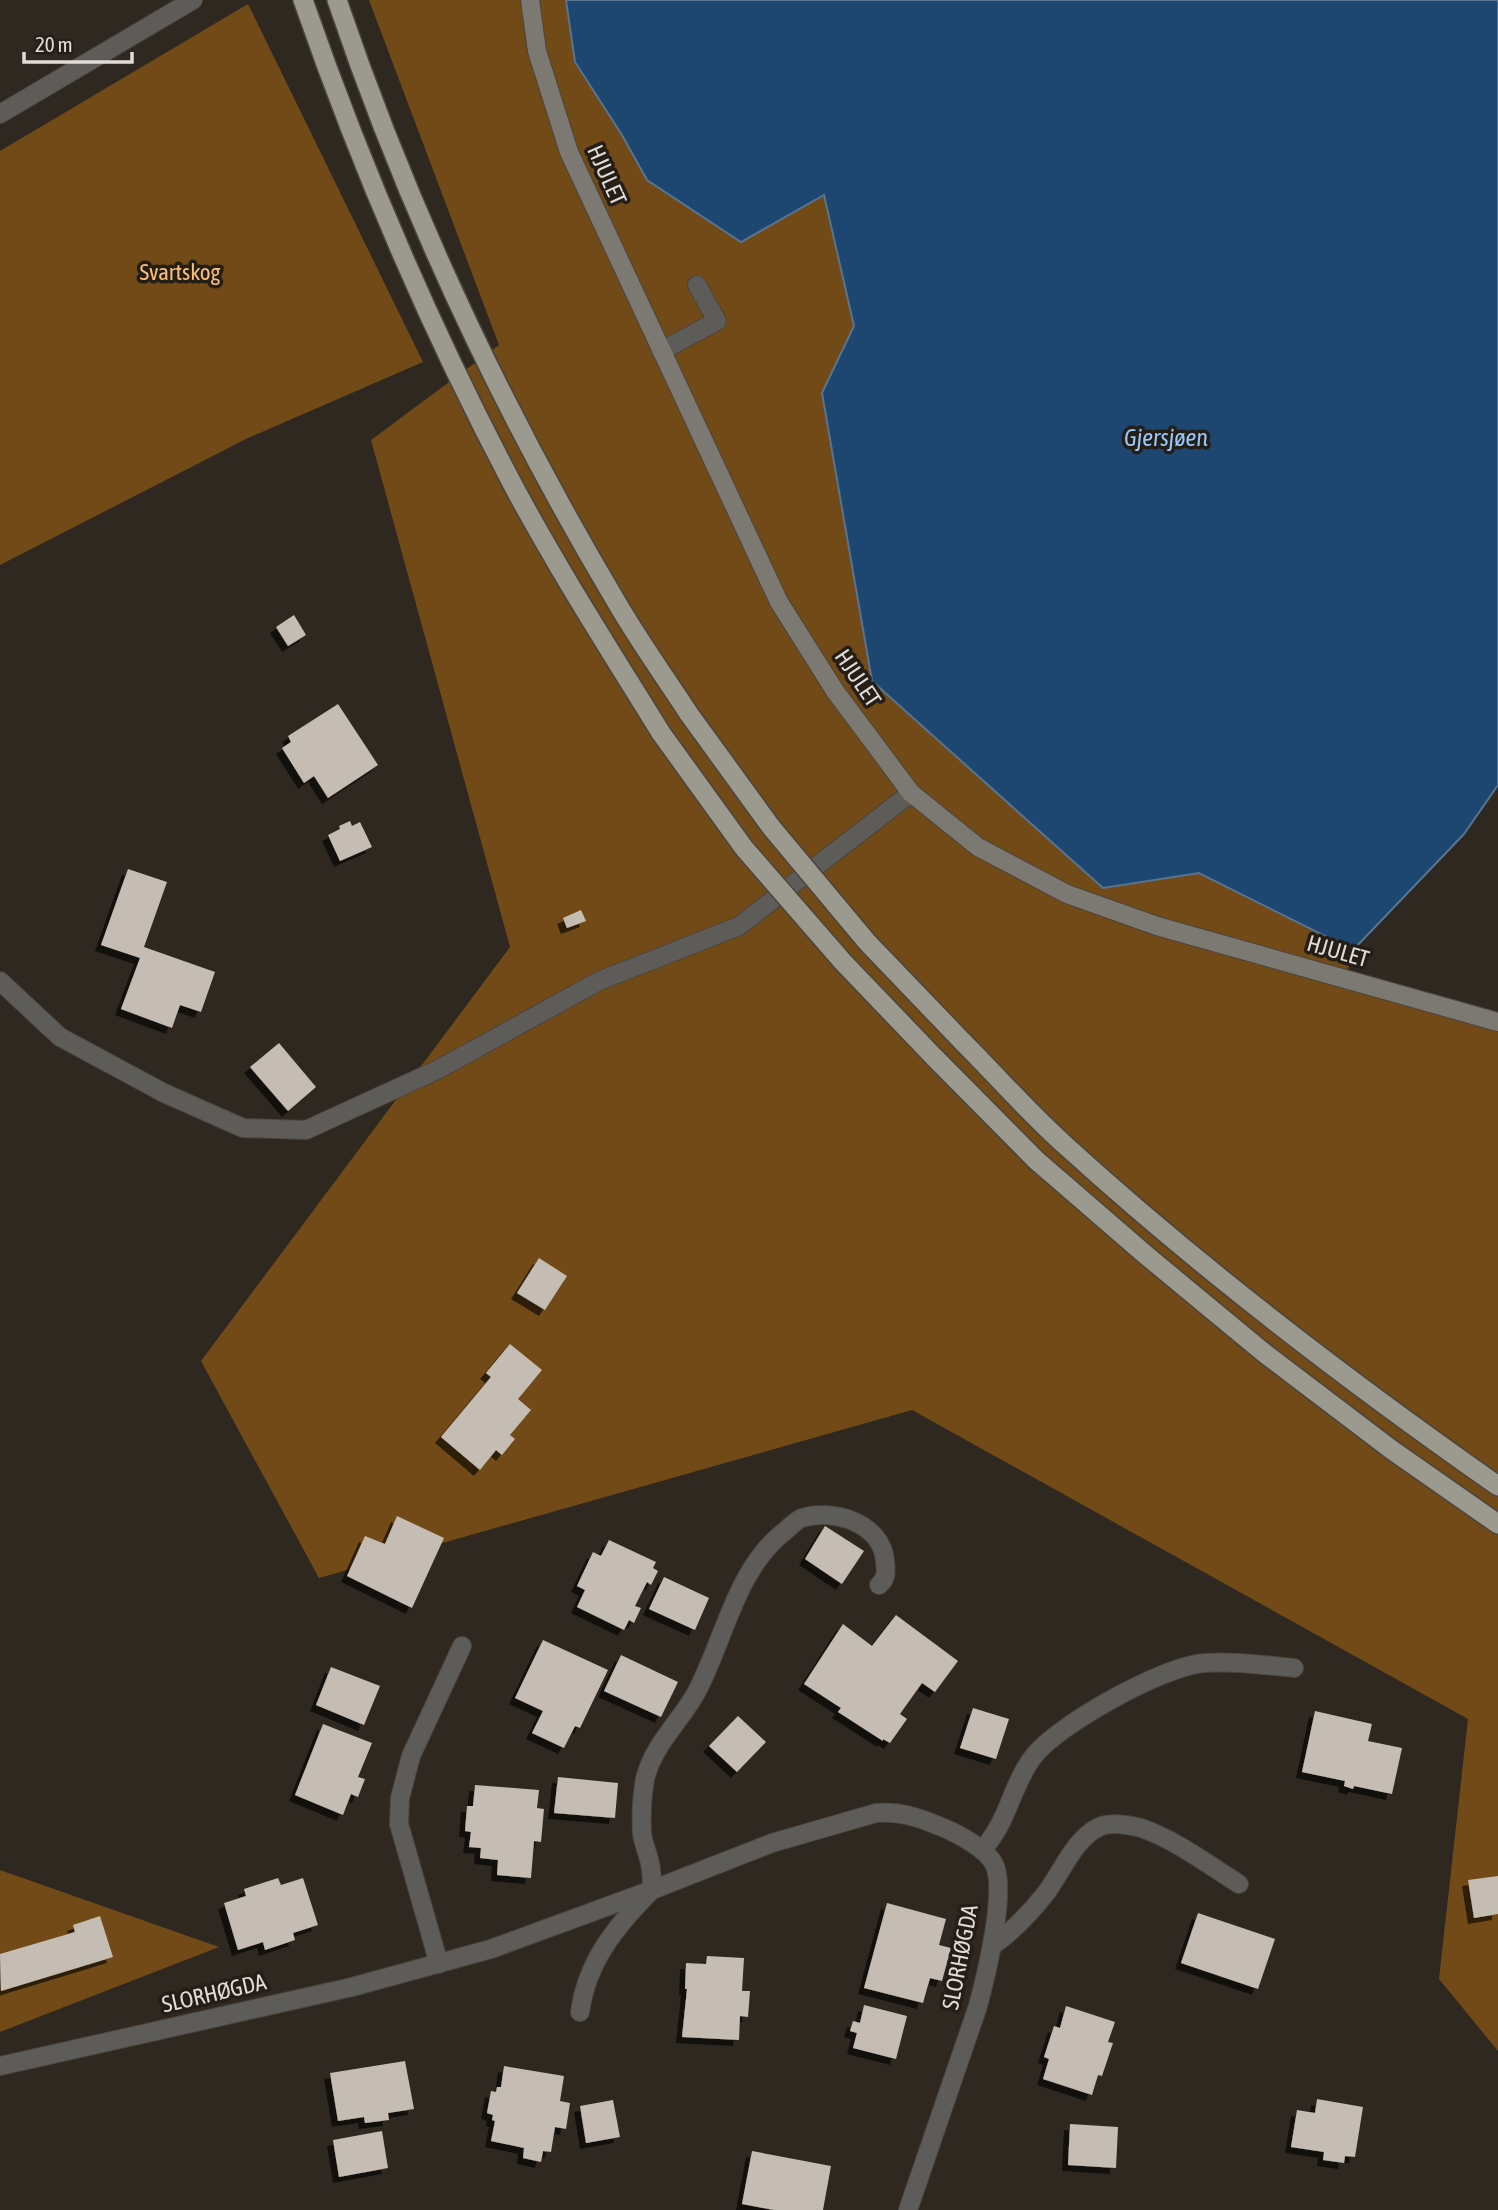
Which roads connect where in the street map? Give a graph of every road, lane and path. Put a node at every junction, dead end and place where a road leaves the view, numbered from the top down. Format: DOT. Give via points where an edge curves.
graph roads {
  1 [pos="193,0"];
  2 [pos="303,0"];
  3 [pos="337,0"];
  4 [pos="530,0"];
  5 [pos="0,114"];
  6 [pos="697,285"];
  7 [pos="661,351"];
  8 [pos="911,793"];
  9 [pos="0,981"];
  10 [pos="1498,1022"];
  11 [pos="1498,1486"];
  12 [pos="1498,1524"];
  13 [pos="879,1586"];
  14 [pos="462,1646"];
  15 [pos="1294,1668"];
  16 [pos="982,1850"];
  17 [pos="1240,1884"];
  18 [pos="652,1890"];
  19 [pos="992,1945"];
  20 [pos="439,1964"];
  21 [pos="580,2012"];
  22 [pos="0,2066"];
  23 [pos="908,2210"];
  1 -- 5 [label="street"];
  2 -- 12 [label="highway, bridge" via="339,102 412,279 514,487 661,733 744,848 843,962 1036,1160 1263,1352"];
  3 -- 11 [label="highway, bridge" via="364,80 442,266 543,473 618,605 771,827 867,942 1063,1144 1165,1233"];
  4 -- 7 [label="main road, HJULET" via="537,51 569,152"];
  6 -- 7 [label="street" via="718,321"];
  7 -- 8 [label="main road, HJULET" via="779,602 835,691"];
  8 -- 9 [label="street" via="739,926 599,981 437,1070 306,1130 243,1128 164,1093 60,1037"];
  8 -- 10 [label="main road, HJULET" via="978,847 1067,894 1157,926"];
  13 -- 18 [label="street" via="887,1573 884,1551 878,1540 848,1517 801,1518 771,1542 742,1587 696,1692 650,1764 642,1834"];
  14 -- 20 [label="street" via="411,1756 400,1798 401,1835"];
  15 -- 16 [label="street" via="1202,1663 1128,1690 1035,1754 1007,1814"];
  16 -- 18 [label="street, SLORHØGDA" via="949,1829 914,1816 876,1813 772,1843"];
  16 -- 19 [label="street, SLORHØGDA" via="997,1876"];
  17 -- 19 [label="street" via="1140,1828 1101,1826 1085,1835 1045,1893"];
  18 -- 20 [label="street, SLORHØGDA"];
  18 -- 21 [label="street, SLORHØGDA" via="596,1958 583,1988"];
  19 -- 23 [label="street, SLORHØGDA" via="978,2006"];
  20 -- 22 [label="street, SLORHØGDA"];
}
